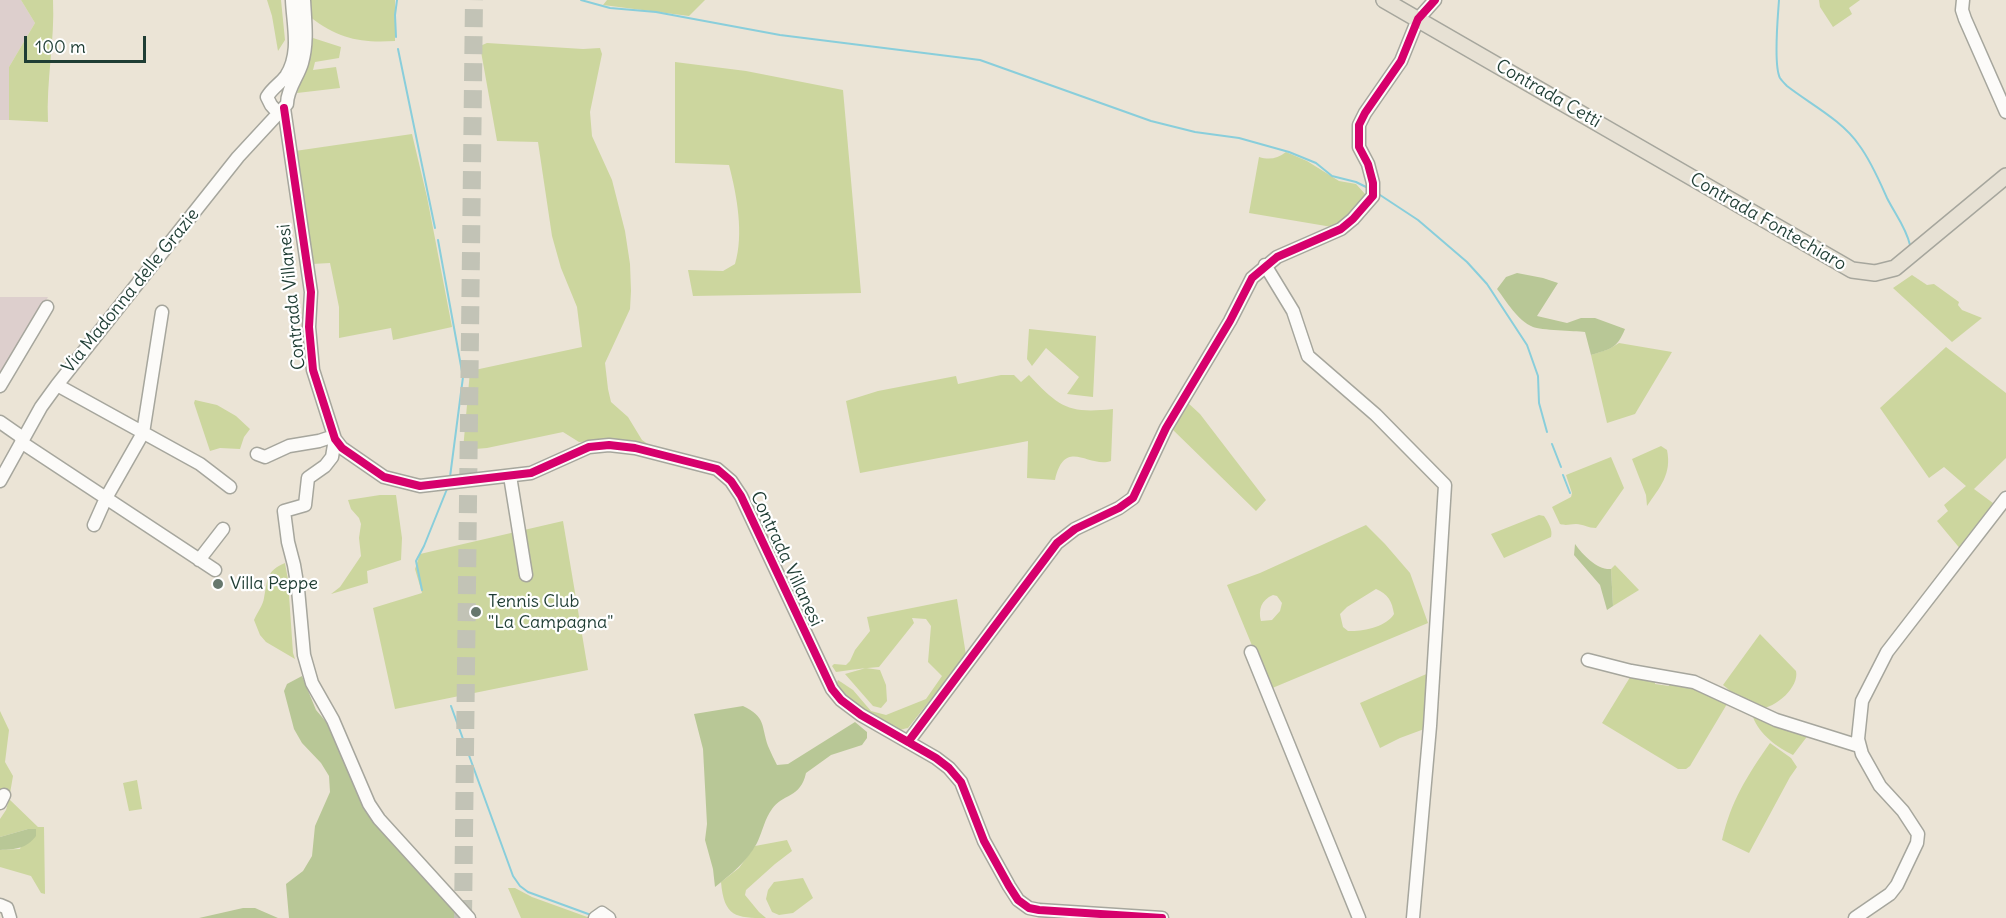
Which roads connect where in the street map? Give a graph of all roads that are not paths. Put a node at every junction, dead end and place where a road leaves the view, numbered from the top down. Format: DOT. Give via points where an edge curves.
graph roads {
  1 [pos="292,0"];
  2 [pos="304,0"];
  3 [pos="1384,0"];
  4 [pos="1435,0"];
  5 [pos="1963,0"];
  6 [pos="1418,20"];
  7 [pos="278,84"];
  8 [pos="283,106"];
  9 [pos="2006,112"];
  10 [pos="1677,169"];
  11 [pos="2006,176"];
  12 [pos="1265,265"];
  13 [pos="47,307"];
  14 [pos="162,312"];
  15 [pos="57,385"];
  16 [pos="0,386"];
  17 [pos="0,422"];
  18 [pos="142,433"];
  19 [pos="335,437"];
  20 [pos="22,440"];
  21 [pos="257,454"];
  22 [pos="510,476"];
  23 [pos="0,481"];
  24 [pos="230,487"];
  25 [pos="106,498"];
  26 [pos="2006,498"];
  27 [pos="94,525"];
  28 [pos="223,530"];
  29 [pos="199,560"];
  30 [pos="215,570"];
  31 [pos="526,574"];
  32 [pos="1251,652"];
  33 [pos="1588,660"];
  34 [pos="908,742"];
  35 [pos="1859,747"];
  36 [pos="0,905"];
  37 [pos="10,918"];
  38 [pos="469,918"];
  39 [pos="595,918"];
  40 [pos="609,918"];
  41 [pos="1162,918"];
  42 [pos="1359,918"];
  43 [pos="1413,918"];
  44 [pos="1855,918"];
  1 -- 7 [label="street" via="294,57"];
  2 -- 8 [label="street" via="305,48"];
  3 -- 6 [label="main road, Contrada Cetti"];
  4 -- 6 [label="street"];
  5 -- 9 [label="street" via="1965,19"];
  6 -- 10 [label="main road, Contrada Cetti"];
  6 -- 12 [label="street" via="1401,62 1359,125 1359,147 1368,164 1373,196 1341,229"];
  7 -- 8 [label="street"];
  7 -- 8 [label="street, Contrada Villanesi" via="267,97 271,105"];
  8 -- 15 [label="street, Via Madonna delle Grazie"];
  8 -- 19 [label="street, Contrada Villanesi" via="311,292 313,370"];
  10 -- 11 [label="main road, Contrada Fontechiaro" via="1852,270 1875,273 1895,268"];
  12 -- 34 [label="street" via="1252,279 1166,428 1133,498 1057,543"];
  12 -- 43 [label="street" via="1293,311 1308,356 1376,415 1444,485 1430,726"];
  13 -- 16 [label="street"];
  14 -- 18 [label="street"];
  15 -- 18 [label="street"];
  15 -- 20 [label="street, Via Madonna delle Grazie"];
  17 -- 20 [label="street"];
  18 -- 24 [label="street" via="200,464"];
  18 -- 25 [label="street"];
  19 -- 21 [label="street" via="289,446 265,457"];
  19 -- 22 [label="street, Contrada Villanesi" via="342,448 384,477 404,483 420,486"];
  19 -- 38 [label="street" via="332,457 308,478 305,505 284,511 307,667 369,804"];
  20 -- 23 [label="street, Via Madonna delle Grazie"];
  20 -- 25 [label="street"];
  22 -- 31 [label="street"];
  22 -- 34 [label="street, Contrada Villanesi" via="531,473 589,447 609,445 717,469 741,496 826,681 841,700 861,715"];
  25 -- 27 [label="street"];
  25 -- 29 [label="street"];
  26 -- 35 [label="street" via="1887,652 1862,701"];
  28 -- 29 [label="street"];
  29 -- 30 [label="street"];
  32 -- 42 [label="street"];
  33 -- 35 [label="street" via="1694,682 1776,720"];
  34 -- 41 [label="street, Contrada Villanesi" via="936,758 960,782 984,841 1018,900 1029,908"];
  35 -- 44 [label="street" via="1880,786 1918,834 1897,885"];
  36 -- 37 [label="street" via="7,908"];
  39 -- 40 [label="street" via="602,913"];
}
